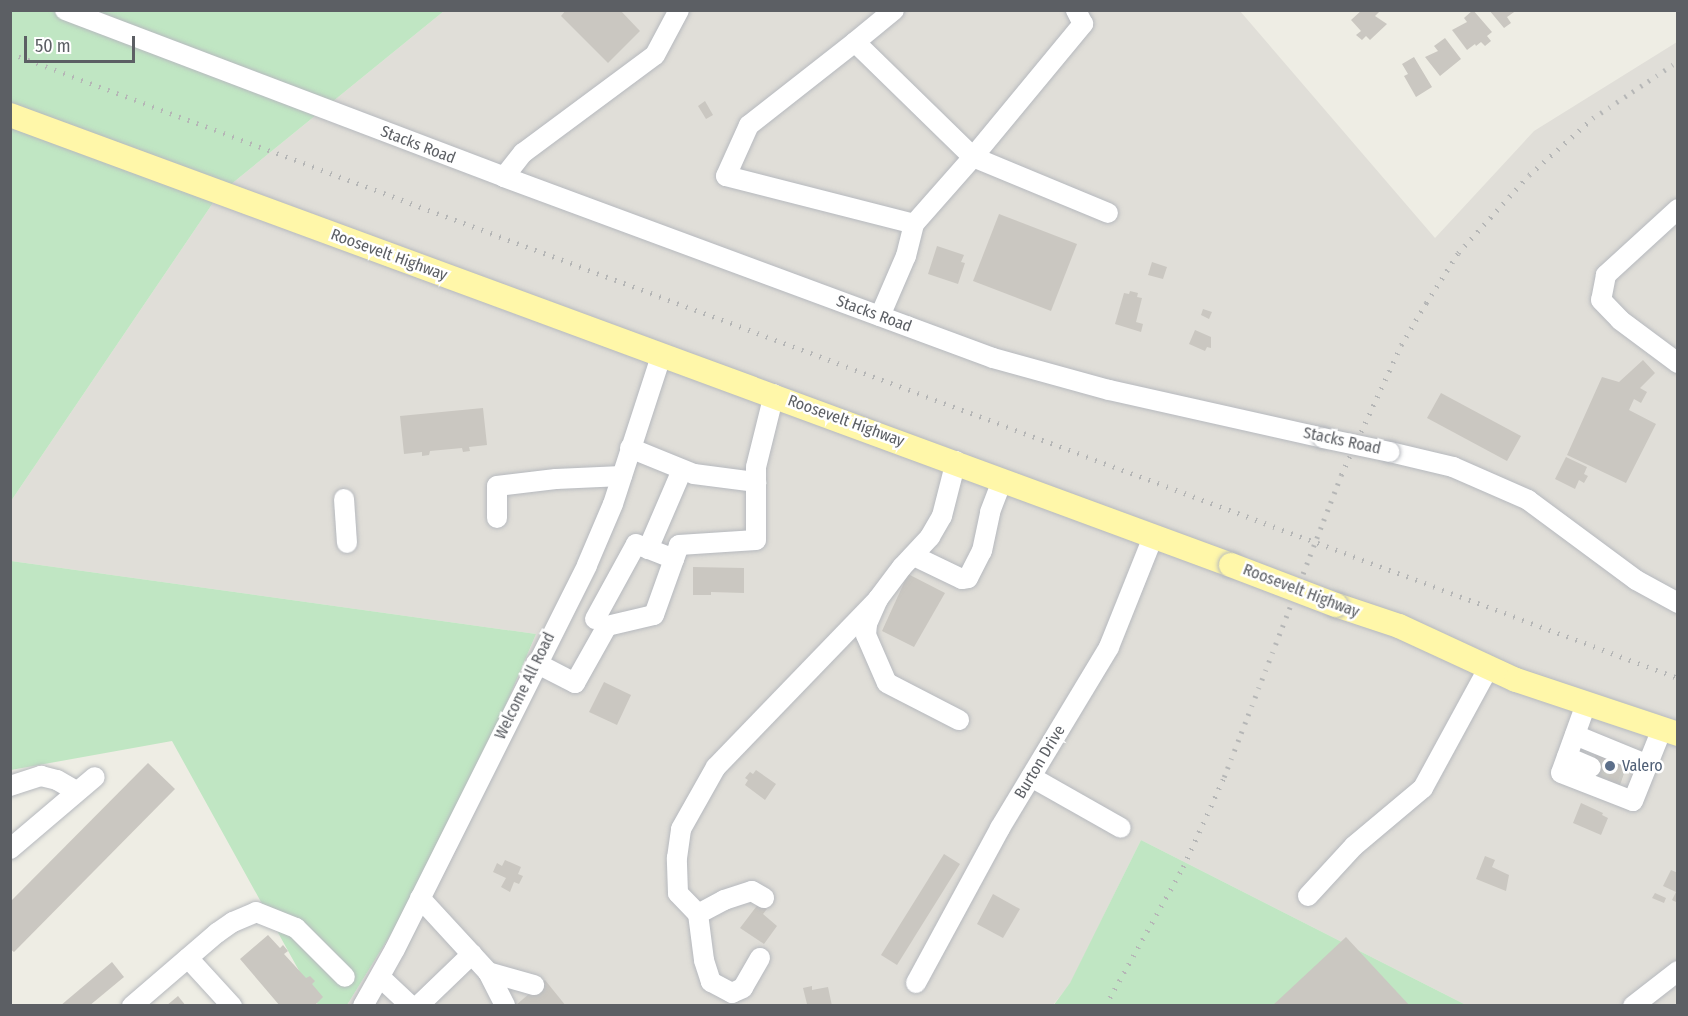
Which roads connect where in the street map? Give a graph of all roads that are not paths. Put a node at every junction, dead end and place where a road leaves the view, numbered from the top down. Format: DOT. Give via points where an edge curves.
graph roads {
  1 [pos="65,10"];
  2 [pos="679,10"];
  3 [pos="894,10"];
  4 [pos="1076,10"];
  5 [pos="855,42"];
  6 [pos="10,115"];
  7 [pos="973,157"];
  8 [pos="504,177"];
  9 [pos="1108,213"];
  10 [pos="1673,219"];
  11 [pos="914,224"];
  12 [pos="880,316"];
  13 [pos="661,356"];
  14 [pos="1677,363"];
  15 [pos="774,394"];
  16 [pos="630,448"];
  17 [pos="956,461"];
  18 [pos="682,470"];
  19 [pos="622,476"];
  20 [pos="1002,480"];
  21 [pos="756,482"];
  22 [pos="344,499"];
  23 [pos="497,518"];
  24 [pos="1153,537"];
  25 [pos="347,543"];
  26 [pos="648,549"];
  27 [pos="914,556"];
  28 [pos="674,560"];
  29 [pos="878,599"];
  30 [pos="1677,603"];
  31 [pos="566,604"];
  32 [pos="601,622"];
  33 [pos="536,663"];
  34 [pos="1489,667"];
  35 [pos="1586,704"];
  36 [pos="959,720"];
  37 [pos="1670,732"];
  38 [pos="1575,735"];
  39 [pos="1567,757"];
  40 [pos="1648,765"];
  41 [pos="1591,767"];
  42 [pos="95,777"];
  43 [pos="1031,777"];
  44 [pos="10,786"];
  45 [pos="76,791"];
  46 [pos="1121,828"];
  47 [pos="10,849"];
  48 [pos="1308,896"];
  49 [pos="420,898"];
  50 [pos="764,898"];
  51 [pos="698,914"];
  52 [pos="472,954"];
  53 [pos="188,958"];
  54 [pos="760,958"];
  55 [pos="1677,971"];
  56 [pos="488,972"];
  57 [pos="345,977"];
  58 [pos="380,977"];
  59 [pos="916,983"];
  60 [pos="534,985"];
  61 [pos="132,1005"];
  62 [pos="232,1005"];
  63 [pos="363,1005"];
  64 [pos="411,1005"];
  65 [pos="418,1005"];
  66 [pos="505,1005"];
  67 [pos="1634,1005"];
  1 -- 8 [label="street, Stacks Road"];
  2 -- 8 [label="street" via="655,55 523,153"];
  3 -- 5 [label="street"];
  4 -- 7 [label="street" via="1083,24"];
  5 -- 7 [label="street"];
  5 -- 11 [label="street" via="749,125 726,176"];
  6 -- 13 [label="main road, Roosevelt Highway"];
  7 -- 9 [label="street"];
  7 -- 11 [label="street"];
  8 -- 12 [label="street, Stacks Road"];
  10 -- 14 [label="street" via="1606,275 1601,300 1620,320"];
  11 -- 12 [label="street" via="906,256"];
  12 -- 30 [label="street, Stacks Road, bridge" via="993,358 1109,390 1453,467 1528,500 1636,580"];
  13 -- 15 [label="main road, Roosevelt Highway"];
  13 -- 16 [label="street, Welcome All Road"];
  15 -- 17 [label="main road, Roosevelt Highway"];
  15 -- 21 [label="street" via="756,467"];
  16 -- 18 [label="street"];
  16 -- 19 [label="street, Welcome All Road"];
  17 -- 20 [label="main road, Roosevelt Highway"];
  17 -- 27 [label="street" via="942,516"];
  18 -- 21 [label="street"];
  18 -- 26 [label="street"];
  19 -- 23 [label="street" via="497,486"];
  19 -- 31 [label="street, Welcome All Road" via="605,525"];
  20 -- 24 [label="main road, Roosevelt Highway"];
  20 -- 27 [label="street" via="981,551 968,578 962,579"];
  21 -- 28 [label="street" via="756,540 679,545"];
  22 -- 25 [label="street"];
  24 -- 34 [label="main road, Roosevelt Highway, bridge" via="1399,626"];
  24 -- 43 [label="street, Burton Drive" via="1109,647"];
  26 -- 28 [label="street"];
  26 -- 32 [label="street" via="636,544"];
  27 -- 29 [label="street"];
  28 -- 32 [label="street" via="654,615"];
  29 -- 36 [label="street" via="866,635 887,683"];
  29 -- 51 [label="street" via="716,766 681,829 677,858 678,892"];
  31 -- 32 [label="street"];
  31 -- 33 [label="street, Welcome All Road"];
  32 -- 33 [label="street" via="575,684"];
  33 -- 49 [label="street, Welcome All Road"];
  34 -- 35 [label="main road, Roosevelt Highway"];
  34 -- 48 [label="street" via="1423,788 1354,846"];
  35 -- 37 [label="main road, Roosevelt Highway"];
  35 -- 38 [label="street"];
  37 -- 40 [label="street"];
  38 -- 39 [label="street"];
  38 -- 40 [label="street"];
  39 -- 40 [label="street" via="1561,773 1634,801 1631,782"];
  39 -- 41 [label="street"];
  42 -- 45 [label="street"];
  43 -- 46 [label="street"];
  43 -- 59 [label="street, Burton Drive"];
  44 -- 45 [label="street" via="41,777 57,780"];
  45 -- 47 [label="street"];
  49 -- 52 [label="street"];
  49 -- 58 [label="street, Welcome All Road"];
  50 -- 51 [label="street" via="752,891"];
  51 -- 54 [label="street" via="711,982 732,993 743,988"];
  52 -- 56 [label="street"];
  52 -- 65 [label="street"];
  53 -- 57 [label="street" via="233,921 256,912 296,928"];
  53 -- 61 [label="street"];
  53 -- 62 [label="street"];
  55 -- 67 [label="street"];
  56 -- 60 [label="street"];
  56 -- 66 [label="street"];
  58 -- 63 [label="street, Welcome All Road"];
  58 -- 64 [label="street"];
}
